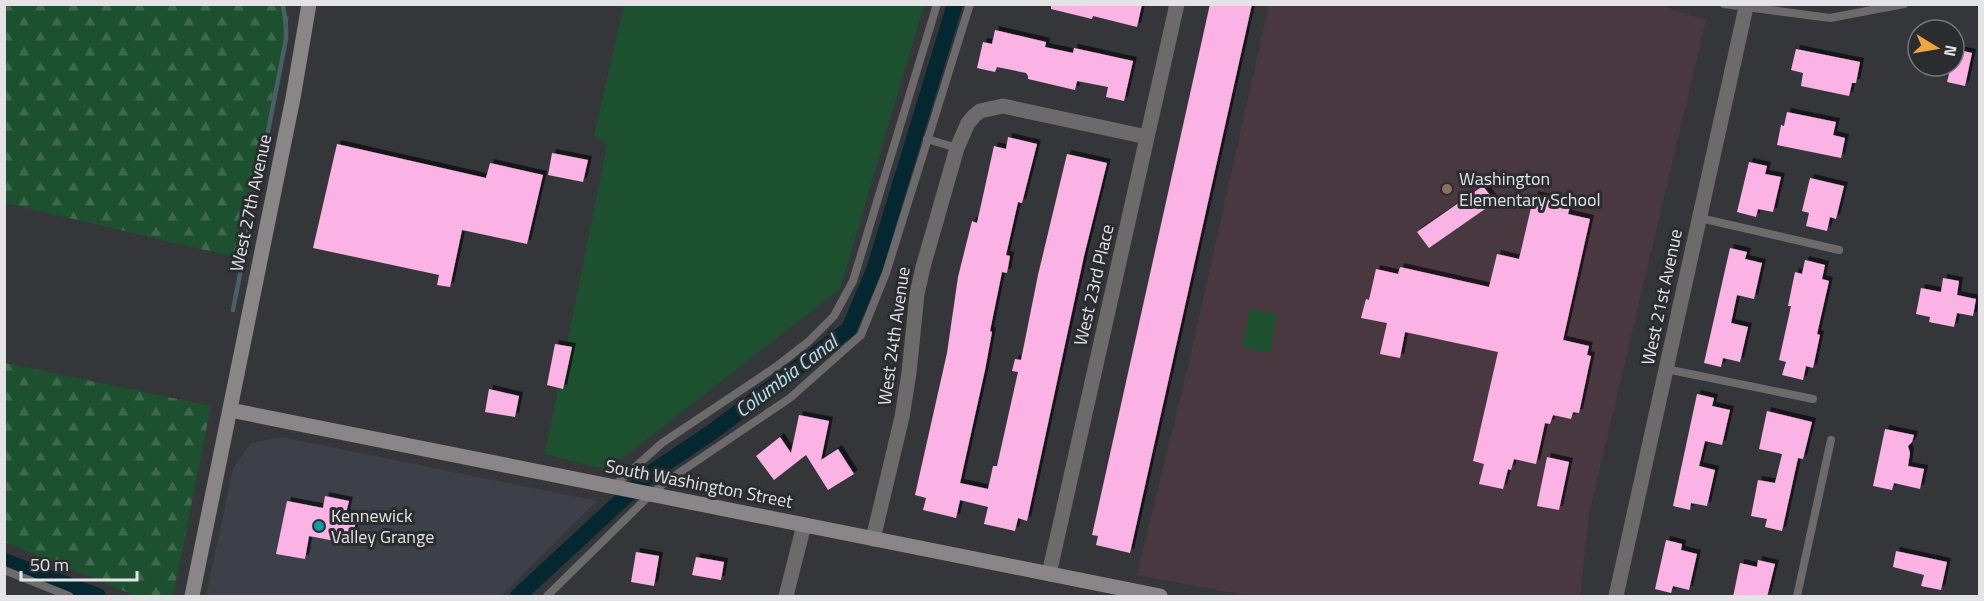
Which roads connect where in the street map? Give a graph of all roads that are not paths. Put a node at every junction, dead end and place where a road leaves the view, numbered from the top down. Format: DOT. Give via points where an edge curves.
graph roads {
  1 [pos="309,4"];
  2 [pos="936,4"];
  3 [pos="970,4"];
  4 [pos="1178,4"];
  5 [pos="1724,4"];
  6 [pos="1904,4"];
  7 [pos="1746,7"];
  8 [pos="1147,137"];
  9 [pos="927,139"];
  10 [pos="957,148"];
  11 [pos="1700,218"];
  12 [pos="1839,250"];
  13 [pos="1666,369"];
  14 [pos="1813,399"];
  15 [pos="230,410"];
  16 [pos="1831,440"];
  17 [pos="633,490"];
  18 [pos="804,525"];
  19 [pos="873,539"];
  20 [pos="4,570"];
  21 [pos="1049,574"];
  22 [pos="1137,594"];
  23 [pos="69,597"];
  24 [pos="192,597"];
  25 [pos="547,597"];
  26 [pos="786,597"];
  27 [pos="1161,597"];
  28 [pos="1616,597"];
  29 [pos="1797,597"];
  1 -- 15 [label="main road, West 27th Avenue"];
  2 -- 17 [label="lane" via="853,281 834,316 777,366 662,443"];
  3 -- 9 [label="lane"];
  4 -- 8 [label="street, West 23rd Place"];
  5 -- 7 [label="lane"];
  6 -- 7 [label="lane" via="1830,18"];
  7 -- 11 [label="street, West 21st Avenue"];
  8 -- 10 [label="street, West 24th Avenue" via="1003,106 980,111 968,123"];
  8 -- 21 [label="street, West 23rd Place"];
  9 -- 10 [label="lane"];
  9 -- 17 [label="lane" via="886,273 861,334 790,398 667,481"];
  10 -- 19 [label="street, West 24th Avenue" via="917,294 902,417"];
  11 -- 12 [label="lane"];
  11 -- 13 [label="street, West 21st Avenue"];
  13 -- 14 [label="lane"];
  13 -- 28 [label="street, West 21st Avenue"];
  15 -- 17 [label="main road, South Washington Street"];
  15 -- 24 [label="main road, West 27th Avenue"];
  16 -- 29 [label="lane"];
  17 -- 18 [label="main road, South Washington Street"];
  17 -- 25 [label="lane"];
  18 -- 19 [label="main road, South Washington Street"];
  18 -- 26 [label="street"];
  19 -- 21 [label="main road, South Washington Street"];
  20 -- 23 [label="lane"];
  21 -- 22 [label="main road, South Washington Street"];
  22 -- 27 [label="main road, South Washington Street"];
}
